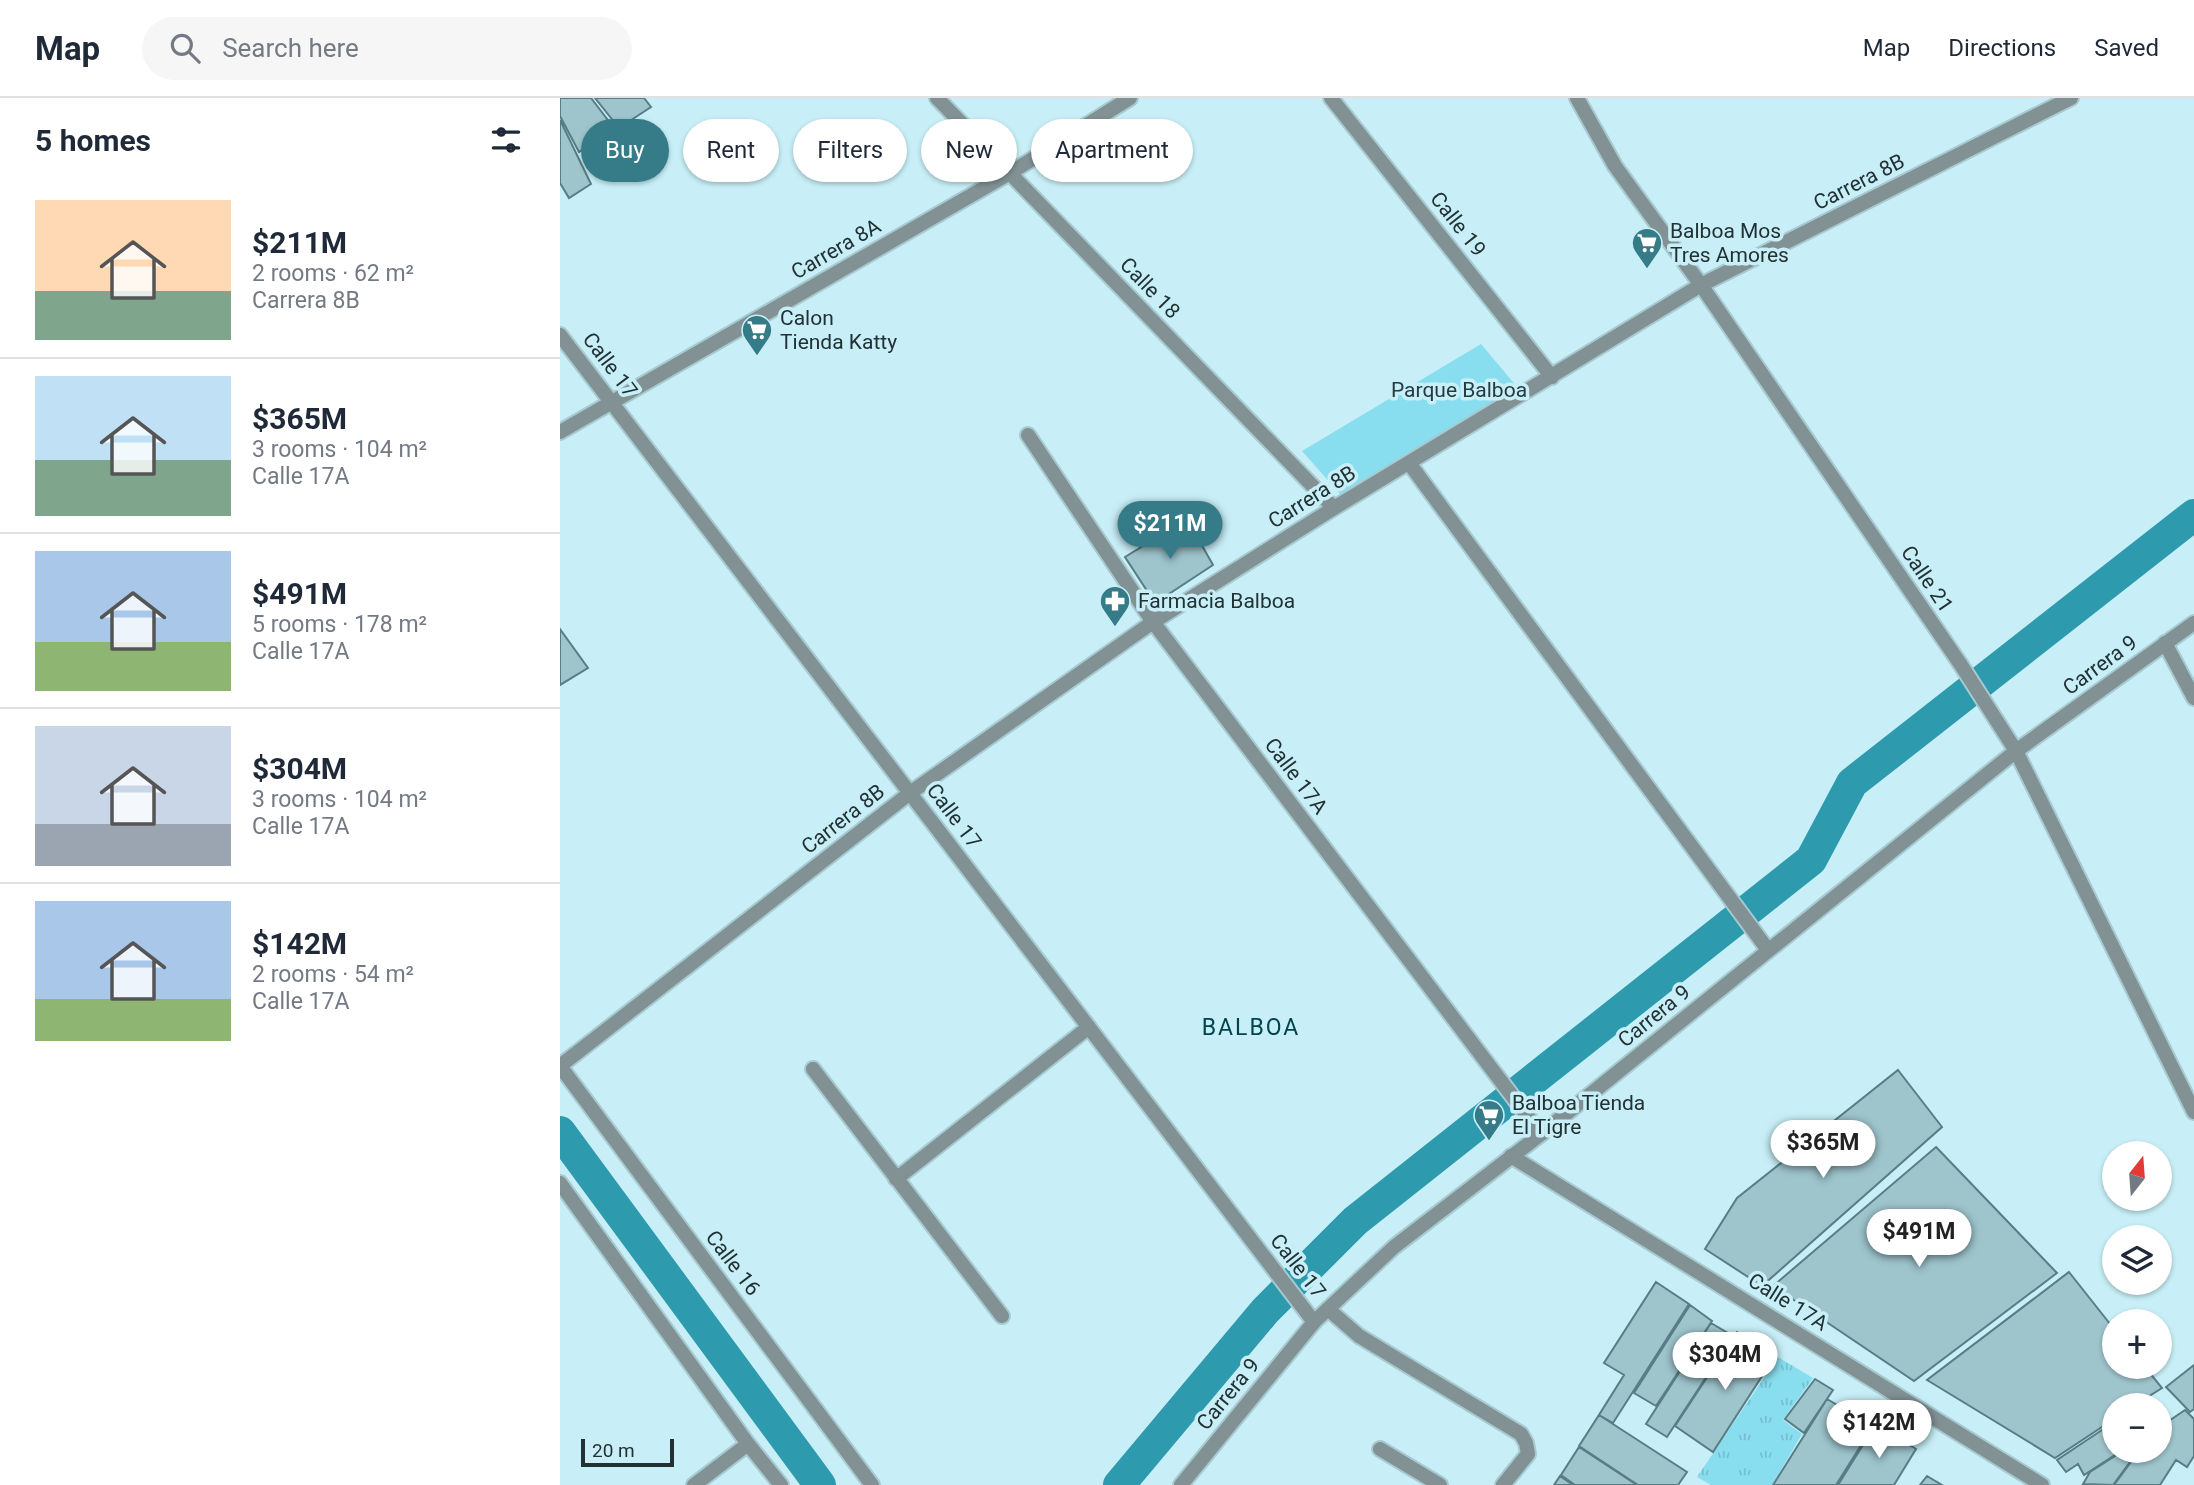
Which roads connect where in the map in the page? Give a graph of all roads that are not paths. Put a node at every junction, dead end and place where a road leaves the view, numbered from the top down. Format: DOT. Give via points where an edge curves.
graph roads {
  1 [pos="937,98"];
  2 [pos="1130,98"];
  3 [pos="1331,98"];
  4 [pos="1577,98"];
  5 [pos="2071,98"];
  6 [pos="957,119"];
  7 [pos="1017,169"];
  8 [pos="1017,180"];
  9 [pos="994,182"];
  10 [pos="1701,285"];
  11 [pos="560,335"];
  12 [pos="1552,377"];
  13 [pos="611,401"];
  14 [pos="560,432"];
  15 [pos="1028,435"];
  16 [pos="1409,463"];
  17 [pos="1334,508"];
  18 [pos="1153,622"];
  19 [pos="2194,623"];
  20 [pos="2165,643"];
  21 [pos="2194,698"];
  22 [pos="2016,751"];
  23 [pos="910,793"];
  24 [pos="1768,950"];
  25 [pos="1089,1027"];
  26 [pos="560,1066"];
  27 [pos="813,1069"];
  28 [pos="2194,1112"];
  29 [pos="1541,1134"];
  30 [pos="1511,1156"];
  31 [pos="896,1179"];
  32 [pos="560,1183"];
  33 [pos="1328,1310"];
  34 [pos="1002,1316"];
  35 [pos="1314,1322"];
  36 [pos="748,1444"];
  37 [pos="1380,1449"];
  38 [pos="694,1485"];
  39 [pos="781,1485"];
  40 [pos="872,1485"];
  41 [pos="1181,1485"];
  42 [pos="1440,1485"];
  43 [pos="1503,1485"];
  44 [pos="2042,1485"];
  1 -- 6 [label="street, Calle 18"];
  2 -- 7 [label="street, Carrera 8A"];
  3 -- 12 [label="street, Calle 19"];
  4 -- 10 [label="street, Calle 21" via="1615,166"];
  5 -- 10 [label="street, Carrera 8B"];
  8 -- 17 [label="street, Calle 18"];
  9 -- 13 [label="street, Carrera 8A"];
  10 -- 12 [label="street, Carrera 8B"];
  10 -- 22 [label="street, Calle 21"];
  11 -- 13 [label="street, Calle 17"];
  12 -- 16 [label="street, Carrera 8B"];
  13 -- 14 [label="street, Carrera 8A"];
  13 -- 23 [label="street, Calle 17"];
  15 -- 18 [label="street, Calle 17A"];
  16 -- 17 [label="street, Carrera 8B"];
  16 -- 24 [label="street"];
  17 -- 18 [label="street, Carrera 8B"];
  18 -- 23 [label="street, Carrera 8B"];
  18 -- 29 [label="street, Calle 17A"];
  19 -- 20 [label="street, Carrera 9"];
  20 -- 21 [label="street"];
  20 -- 22 [label="street, Carrera 9"];
  22 -- 24 [label="street, Carrera 9"];
  22 -- 28 [label="street, Calle 21"];
  23 -- 25 [label="street, Calle 17"];
  23 -- 26 [label="street, Carrera 8B"];
  24 -- 29 [label="street, Carrera 9"];
  25 -- 31 [label="street"];
  25 -- 35 [label="street, Calle 17"];
  26 -- 40 [label="street, Calle 16"];
  27 -- 31 [label="street"];
  29 -- 30 [label="street, Carrera 9"];
  30 -- 33 [label="street, Carrera 9" via="1394,1247"];
  30 -- 44 [label="street, Calle 17A"];
  31 -- 34 [label="street"];
  32 -- 36 [label="street"];
  33 -- 35 [label="street, Carrera 9"];
  33 -- 43 [label="street" via="1359,1336 1521,1434 1528,1454"];
  35 -- 41 [label="street, Carrera 9"];
  36 -- 38 [label="street"];
  36 -- 39 [label="street"];
  37 -- 42 [label="street"];
}
